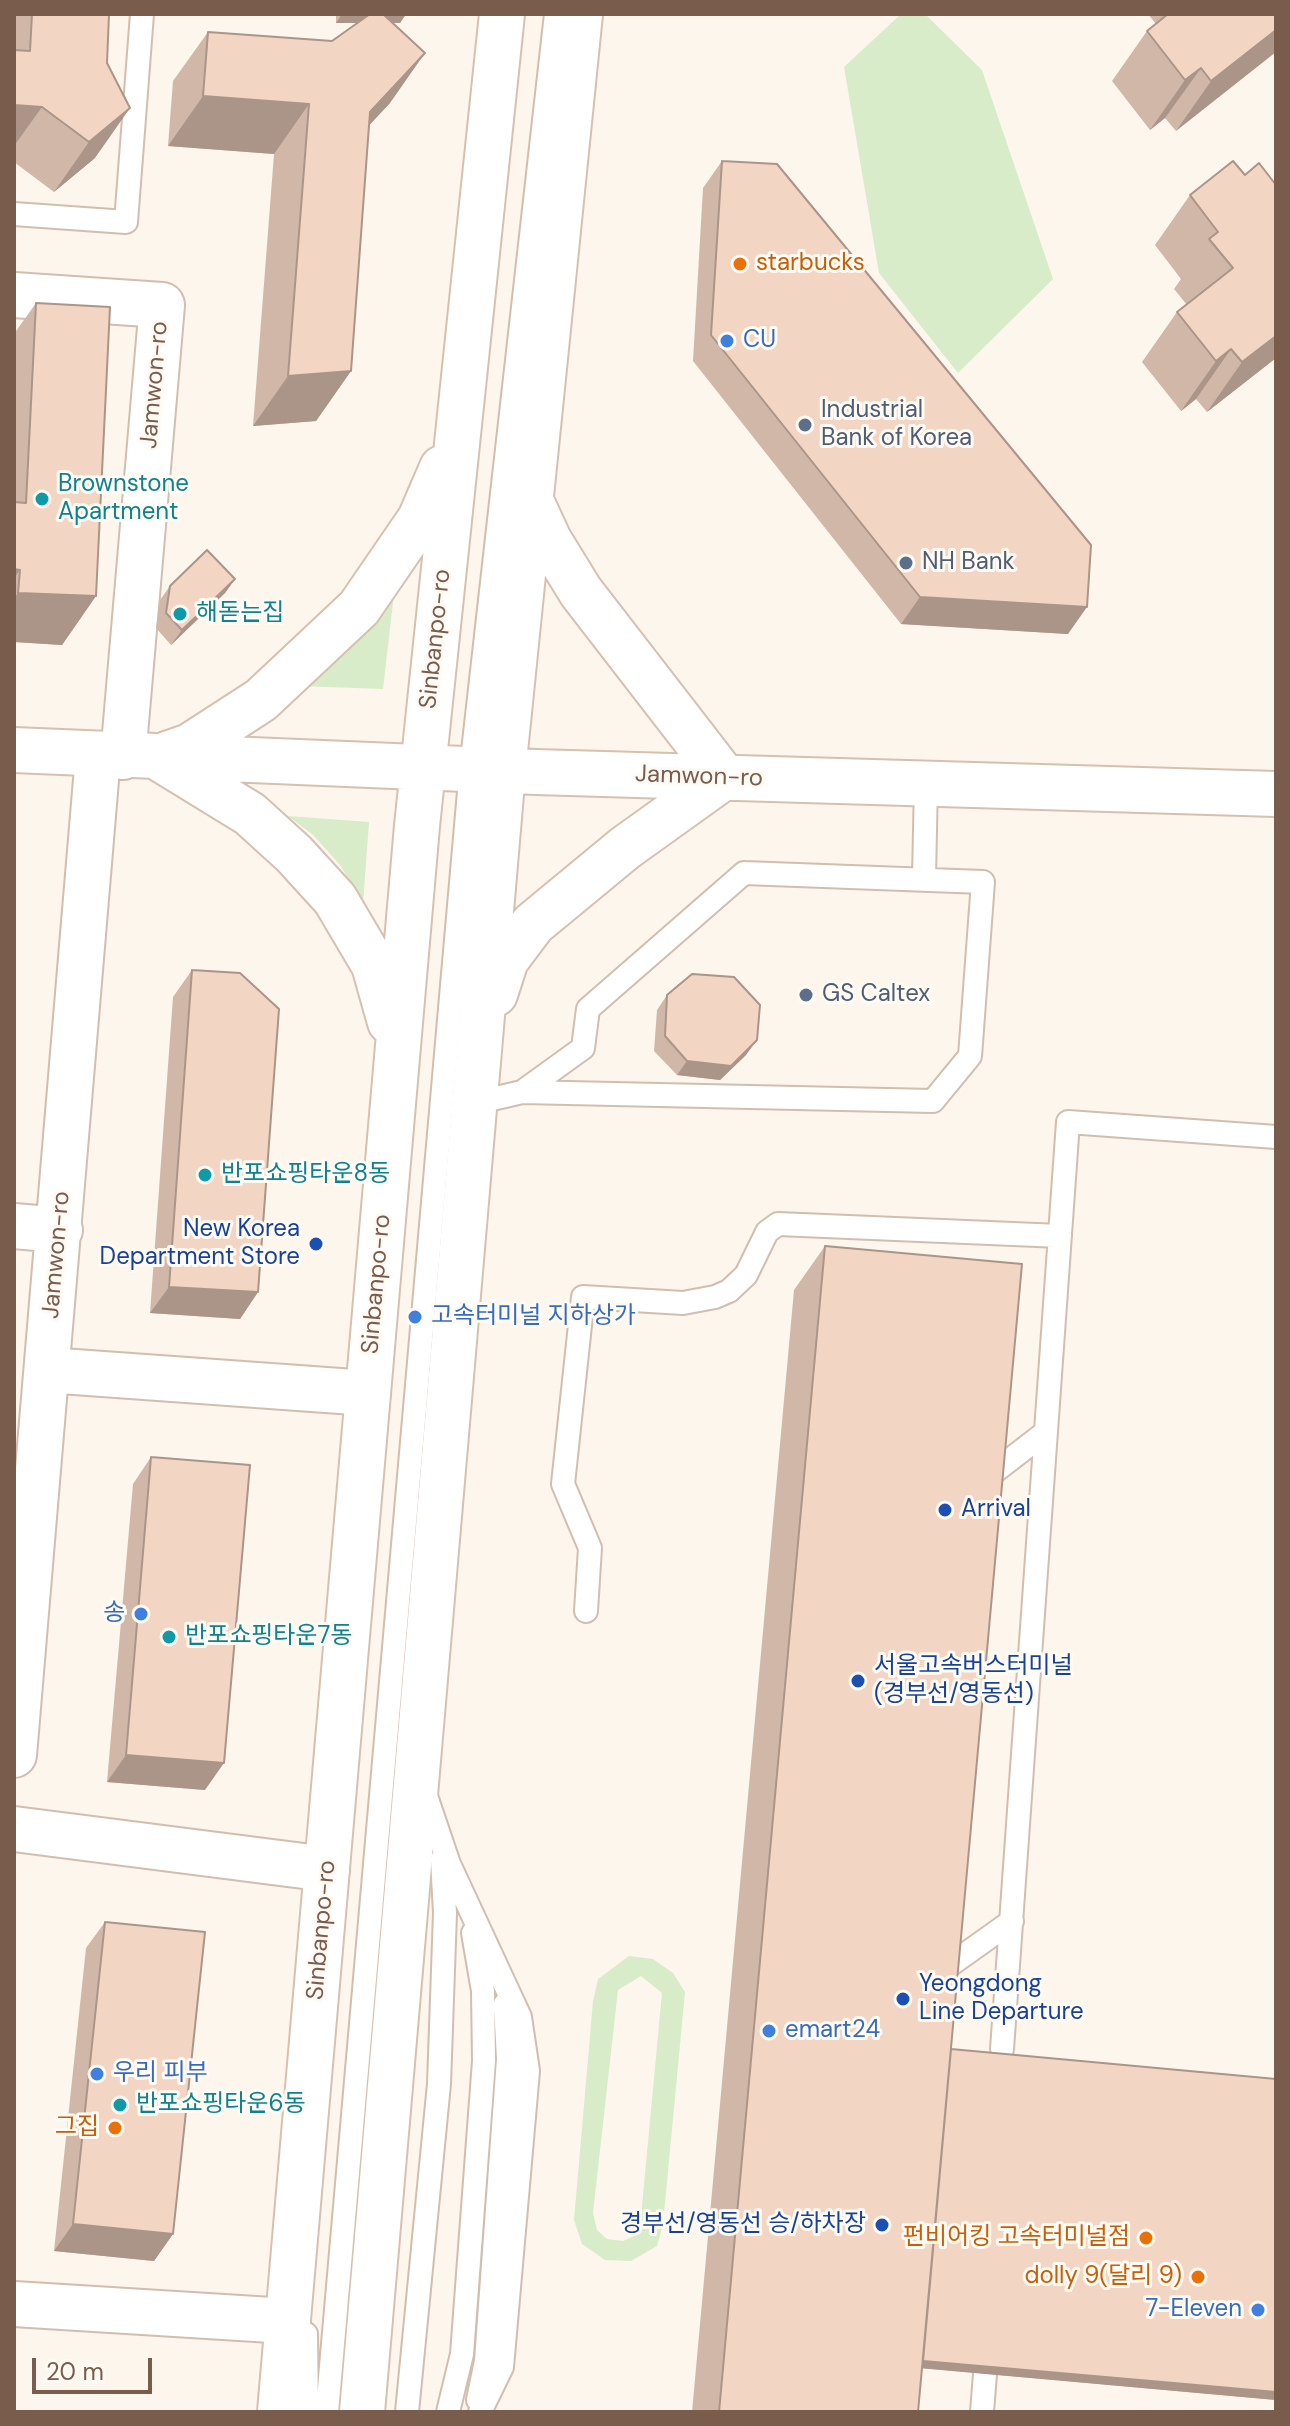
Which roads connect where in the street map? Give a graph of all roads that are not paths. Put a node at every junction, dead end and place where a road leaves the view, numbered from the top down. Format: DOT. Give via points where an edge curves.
graph roads {
  1 [pos="142,14"];
  2 [pos="502,14"];
  3 [pos="558,14"];
  4 [pos="580,14"];
  5 [pos="571,107"];
  6 [pos="14,214"];
  7 [pos="14,295"];
  8 [pos="459,419"];
  9 [pos="531,501"];
  10 [pos="14,750"];
  11 [pos="126,757"];
  12 [pos="422,768"];
  13 [pos="487,770"];
  14 [pos="724,777"];
  15 [pos="926,782"];
  16 [pos="1276,794"];
  17 [pos="924,878"];
  18 [pos="396,1057"];
  19 [pos="522,1092"];
  20 [pos="475,1097"];
  21 [pos="1276,1137"];
  22 [pos="14,1226"];
  23 [pos="60,1230"];
  24 [pos="1060,1236"];
  25 [pos="47,1370"];
  26 [pos="368,1393"];
  27 [pos="1046,1432"];
  28 [pos="967,1493"];
  29 [pos="586,1611"];
  30 [pos="14,1755"];
  31 [pos="418,1761"];
  32 [pos="14,1829"];
  33 [pos="441,1844"];
  34 [pos="327,1869"];
  35 [pos="465,1893"];
  36 [pos="1012,1921"];
  37 [pos="502,1977"];
  38 [pos="915,1991"];
  39 [pos="1002,2049"];
  40 [pos="303,2145"];
  41 [pos="14,2304"];
  42 [pos="288,2321"];
  43 [pos="985,2374"];
  44 [pos="280,2412"];
  45 [pos="307,2412"];
  46 [pos="327,2412"];
  47 [pos="362,2412"];
  48 [pos="407,2412"];
  49 [pos="448,2412"];
  50 [pos="473,2412"];
  51 [pos="480,2412"];
  52 [pos="982,2412"];
  1 -- 6 [label="lane" via="126,222"];
  2 -- 8 [label="main road, Sinbanpo-ro"];
  3 -- 5 [label="lane"];
  3 -- 13 [label="lane"];
  4 -- 5 [label="main road"];
  5 -- 9 [label="main road"];
  7 -- 11 [label="main road, Jamwon-ro" via="162,305"];
  8 -- 11 [label="main road" via="420,519 359,608 261,700 190,746"];
  8 -- 12 [label="main road, Sinbanpo-ro"];
  9 -- 13 [label="main road"];
  9 -- 14 [label="main road" via="563,567"];
  10 -- 11 [label="main road, Jamwon-ro"];
  11 -- 12 [label="main road, Jamwon-ro"];
  11 -- 18 [label="main road" via="250,814 335,899 374,965"];
  11 -- 23 [label="main road, Jamwon-ro"];
  12 -- 13 [label="main road, Jamwon-ro"];
  12 -- 18 [label="main road, Sinbanpo-ro"];
  13 -- 14 [label="main road, Jamwon-ro"];
  13 -- 20 [label="main road"];
  13 -- 46 [label="lane"];
  14 -- 15 [label="main road, Jamwon-ro"];
  14 -- 20 [label="main road" via="625,848 526,931 497,984"];
  15 -- 16 [label="main road, Jamwon-ro"];
  15 -- 17 [label="lane"];
  17 -- 19 [label="lane" via="744,873 588,1009 583,1048"];
  17 -- 19 [label="lane" via="983,882 970,1056 933,1101"];
  18 -- 26 [label="main road, Sinbanpo-ro"];
  19 -- 20 [label="lane"];
  20 -- 31 [label="main road"];
  21 -- 24 [label="lane" via="1068,1122"];
  22 -- 23 [label="main road"];
  23 -- 25 [label="main road, Jamwon-ro"];
  24 -- 27 [label="lane"];
  24 -- 29 [label="lane" via="778,1224 767,1232 746,1275 715,1297 683,1303 583,1297 563,1484 590,1548"];
  25 -- 26 [label="main road"];
  25 -- 30 [label="main road, Jamwon-ro"];
  26 -- 34 [label="main road, Sinbanpo-ro"];
  27 -- 28 [label="lane"];
  27 -- 36 [label="lane"];
  31 -- 33 [label="lane"];
  31 -- 47 [label="main road"];
  32 -- 34 [label="main road"];
  33 -- 35 [label="lane"];
  33 -- 48 [label="lane" via="445,1913 439,2084"];
  34 -- 40 [label="main road, Sinbanpo-ro"];
  35 -- 37 [label="lane"];
  35 -- 49 [label="lane" via="483,1991 484,2061 462,2354"];
  36 -- 38 [label="lane"];
  36 -- 39 [label="lane"];
  37 -- 50 [label="lane" via="508,2059 486,2361"];
  37 -- 51 [label="lane" via="520,2017 528,2071 502,2367"];
  40 -- 42 [label="main road, Sinbanpo-ro"];
  40 -- 45 [label="lane"];
  41 -- 42 [label="main road"];
  42 -- 44 [label="main road, Sinbanpo-ro"];
  43 -- 52 [label="lane"];
}
